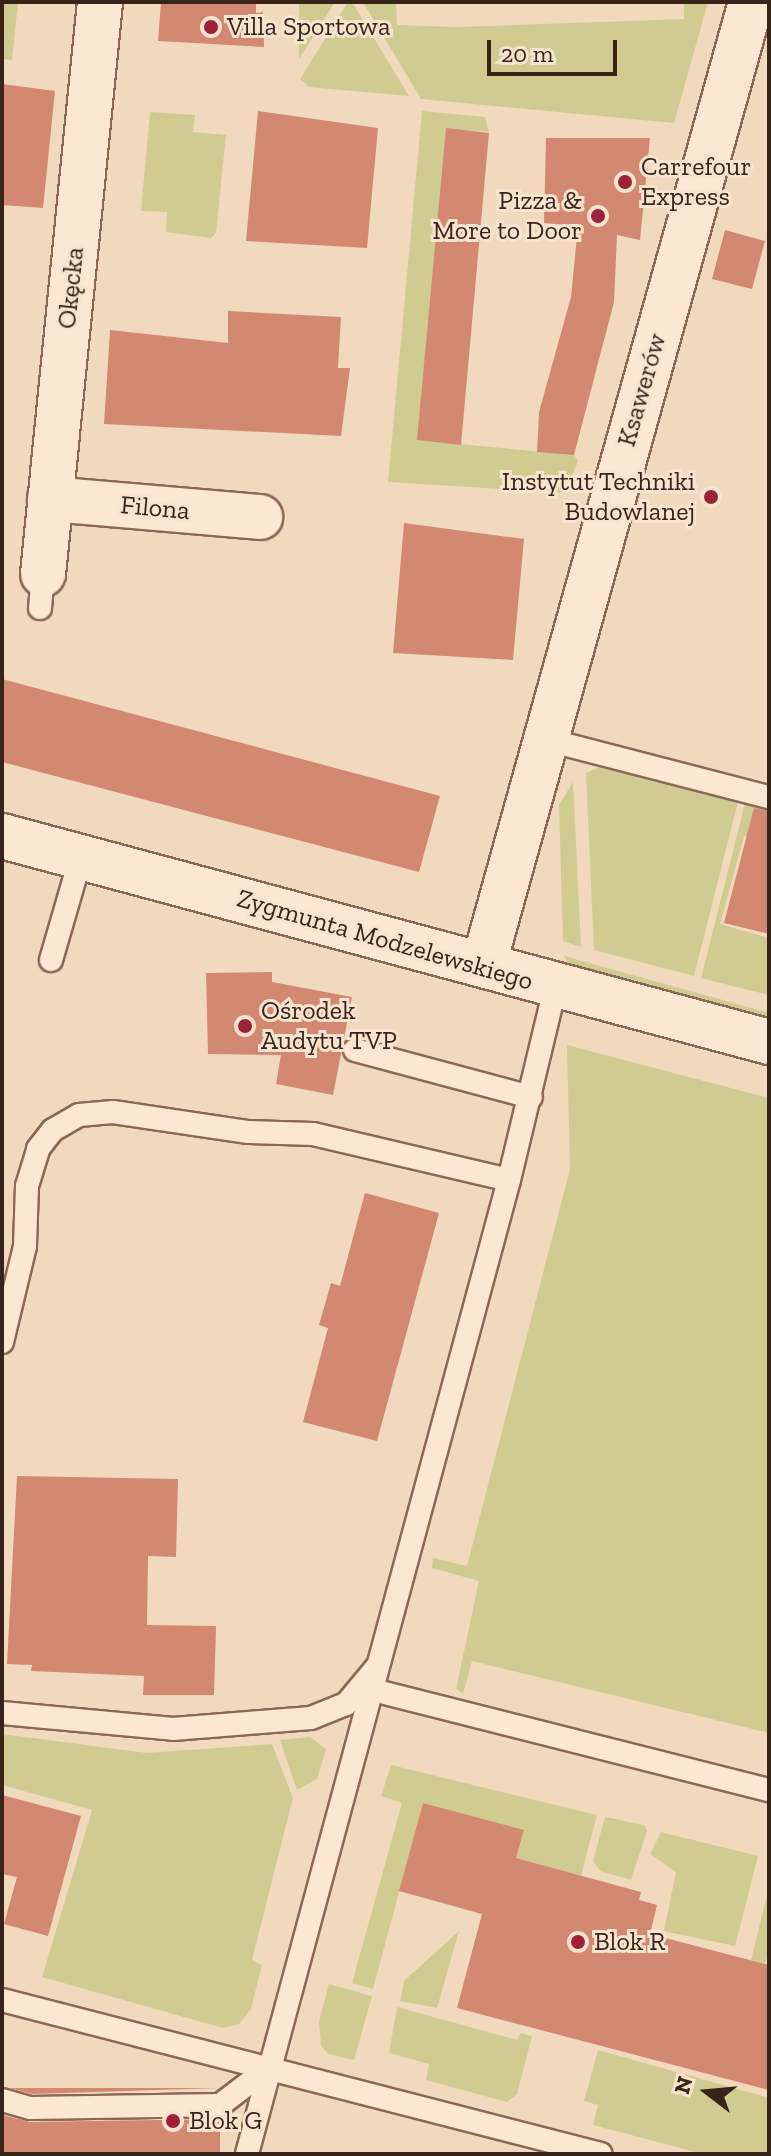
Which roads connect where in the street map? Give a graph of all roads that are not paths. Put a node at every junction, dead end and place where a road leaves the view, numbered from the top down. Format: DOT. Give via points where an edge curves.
graph roads {
  1 [pos="100,2"];
  2 [pos="751,2"];
  3 [pos="50,499"];
  4 [pos="260,517"];
  5 [pos="41,591"];
  6 [pos="544,739"];
  7 [pos="769,797"];
  8 [pos="2,836"];
  9 [pos="81,857"];
  10 [pos="51,960"];
  11 [pos="484,963"];
  12 [pos="555,988"];
  13 [pos="769,1042"];
  14 [pos="355,1050"];
  15 [pos="531,1097"];
  16 [pos="509,1180"];
  17 [pos="2,1342"];
  18 [pos="382,1661"];
  19 [pos="373,1690"];
  20 [pos="2,1713"];
  21 [pos="769,1790"];
  22 [pos="2,2000"];
  23 [pos="271,2066"];
  24 [pos="2,2100"];
  25 [pos="247,2154"];
  26 [pos="601,2154"];
  1 -- 3 [label="street, Okęcka"];
  2 -- 6 [label="street, Ksawerów"];
  3 -- 4 [label="street, Filona"];
  3 -- 5 [label="street, Okęcka"];
  6 -- 7 [label="lane"];
  6 -- 11 [label="street, Ksawerów"];
  8 -- 9 [label="street, Zygmunta Modzelewskiego"];
  9 -- 10 [label="lane"];
  9 -- 11 [label="street, Zygmunta Modzelewskiego"];
  11 -- 12 [label="street, Zygmunta Modzelewskiego"];
  12 -- 13 [label="street, Zygmunta Modzelewskiego"];
  12 -- 15 [label="lane"];
  14 -- 15 [label="lane"];
  15 -- 16 [label="lane"];
  16 -- 17 [label="lane" via="313,1134 249,1132 113,1112 79,1115 53,1130 38,1149 27,1186 25,1246"];
  16 -- 18 [label="lane"];
  18 -- 19 [label="lane"];
  18 -- 20 [label="lane" via="346,1704 311,1718 173,1729"];
  19 -- 21 [label="lane"];
  19 -- 23 [label="lane"];
  22 -- 23 [label="lane"];
  23 -- 24 [label="lane" via="220,2105 30,2108"];
  23 -- 25 [label="lane"];
  23 -- 26 [label="lane"];
}
